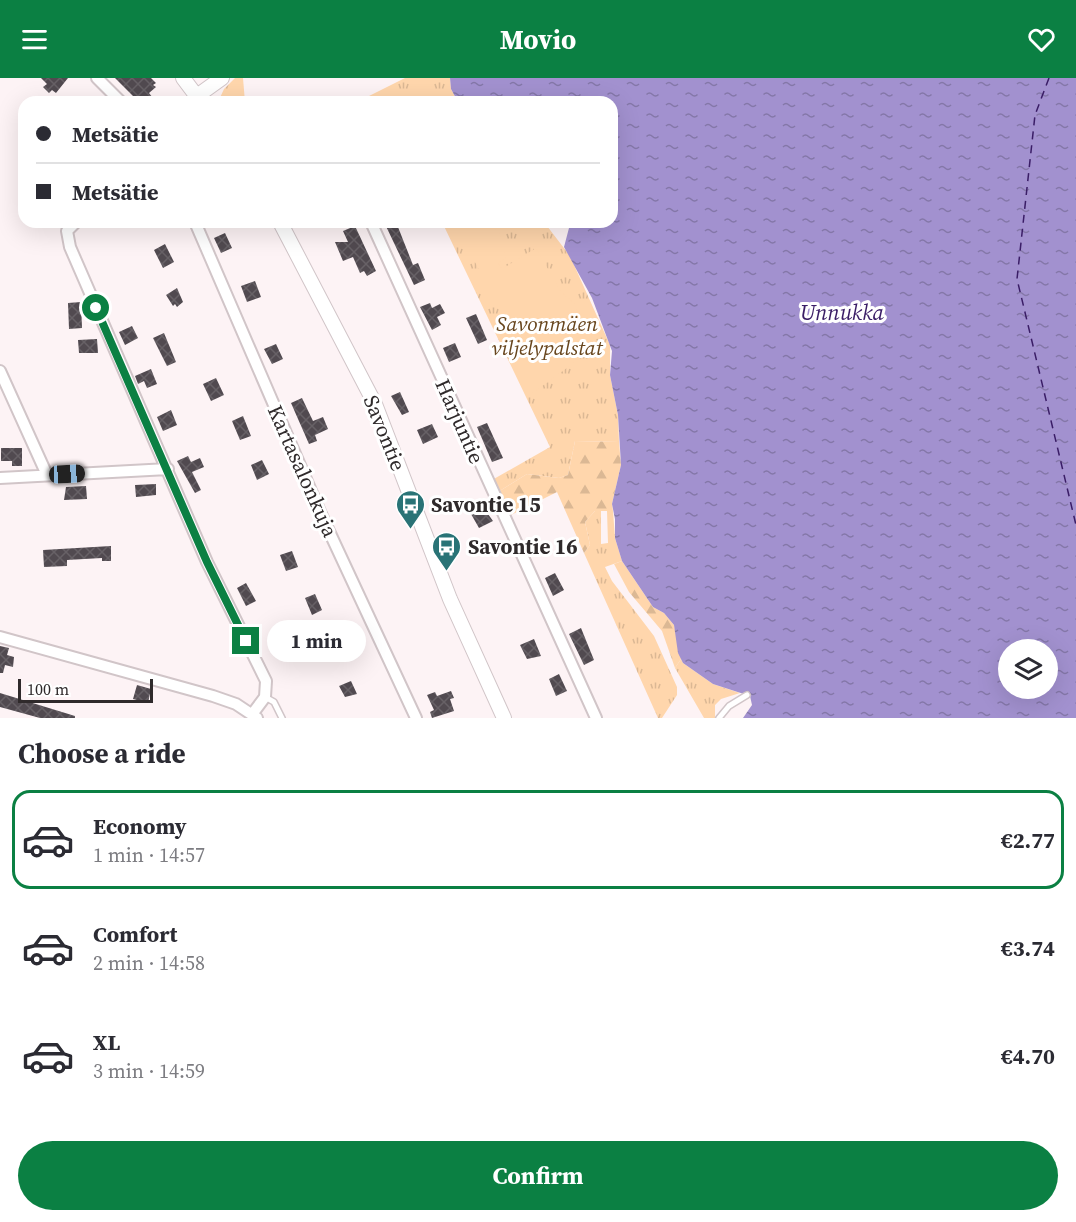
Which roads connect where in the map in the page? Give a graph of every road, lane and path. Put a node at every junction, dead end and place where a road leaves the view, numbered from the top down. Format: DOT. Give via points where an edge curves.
graph roads {
  1 [pos="97,78"];
  2 [pos="183,78"];
  3 [pos="222,78"];
  4 [pos="115,96"];
  5 [pos="197,96"];
  6 [pos="202,96"];
  7 [pos="70,228"];
  8 [pos="198,228"];
  9 [pos="283,228"];
  10 [pos="374,228"];
  11 [pos="0,371"];
  12 [pos="168,470"];
  13 [pos="47,475"];
  14 [pos="0,478"];
  15 [pos="0,637"];
  16 [pos="747,695"];
  17 [pos="265,697"];
  18 [pos="255,716"];
  19 [pos="282,718"];
  20 [pos="416,718"];
  21 [pos="504,718"];
  22 [pos="596,718"];
  23 [pos="719,718"];
  1 -- 4 [label="street"];
  2 -- 5 [label="street"];
  3 -- 6 [label="street"];
  7 -- 12 [label="street" via="70,247"];
  8 -- 20 [label="street, Kartasalonkuja" via="321,514"];
  9 -- 21 [label="street, Savontie" via="375,404 450,599"];
  10 -- 22 [label="street, Harjuntie"];
  11 -- 13 [label="street"];
  12 -- 13 [label="street"];
  12 -- 17 [label="street" via="207,562 266,681"];
  13 -- 14 [label="street"];
  15 -- 18 [label="street" via="213,696"];
  16 -- 23 [label="lane"];
  17 -- 18 [label="street"];
  17 -- 19 [label="lane" via="274,702"];
}
